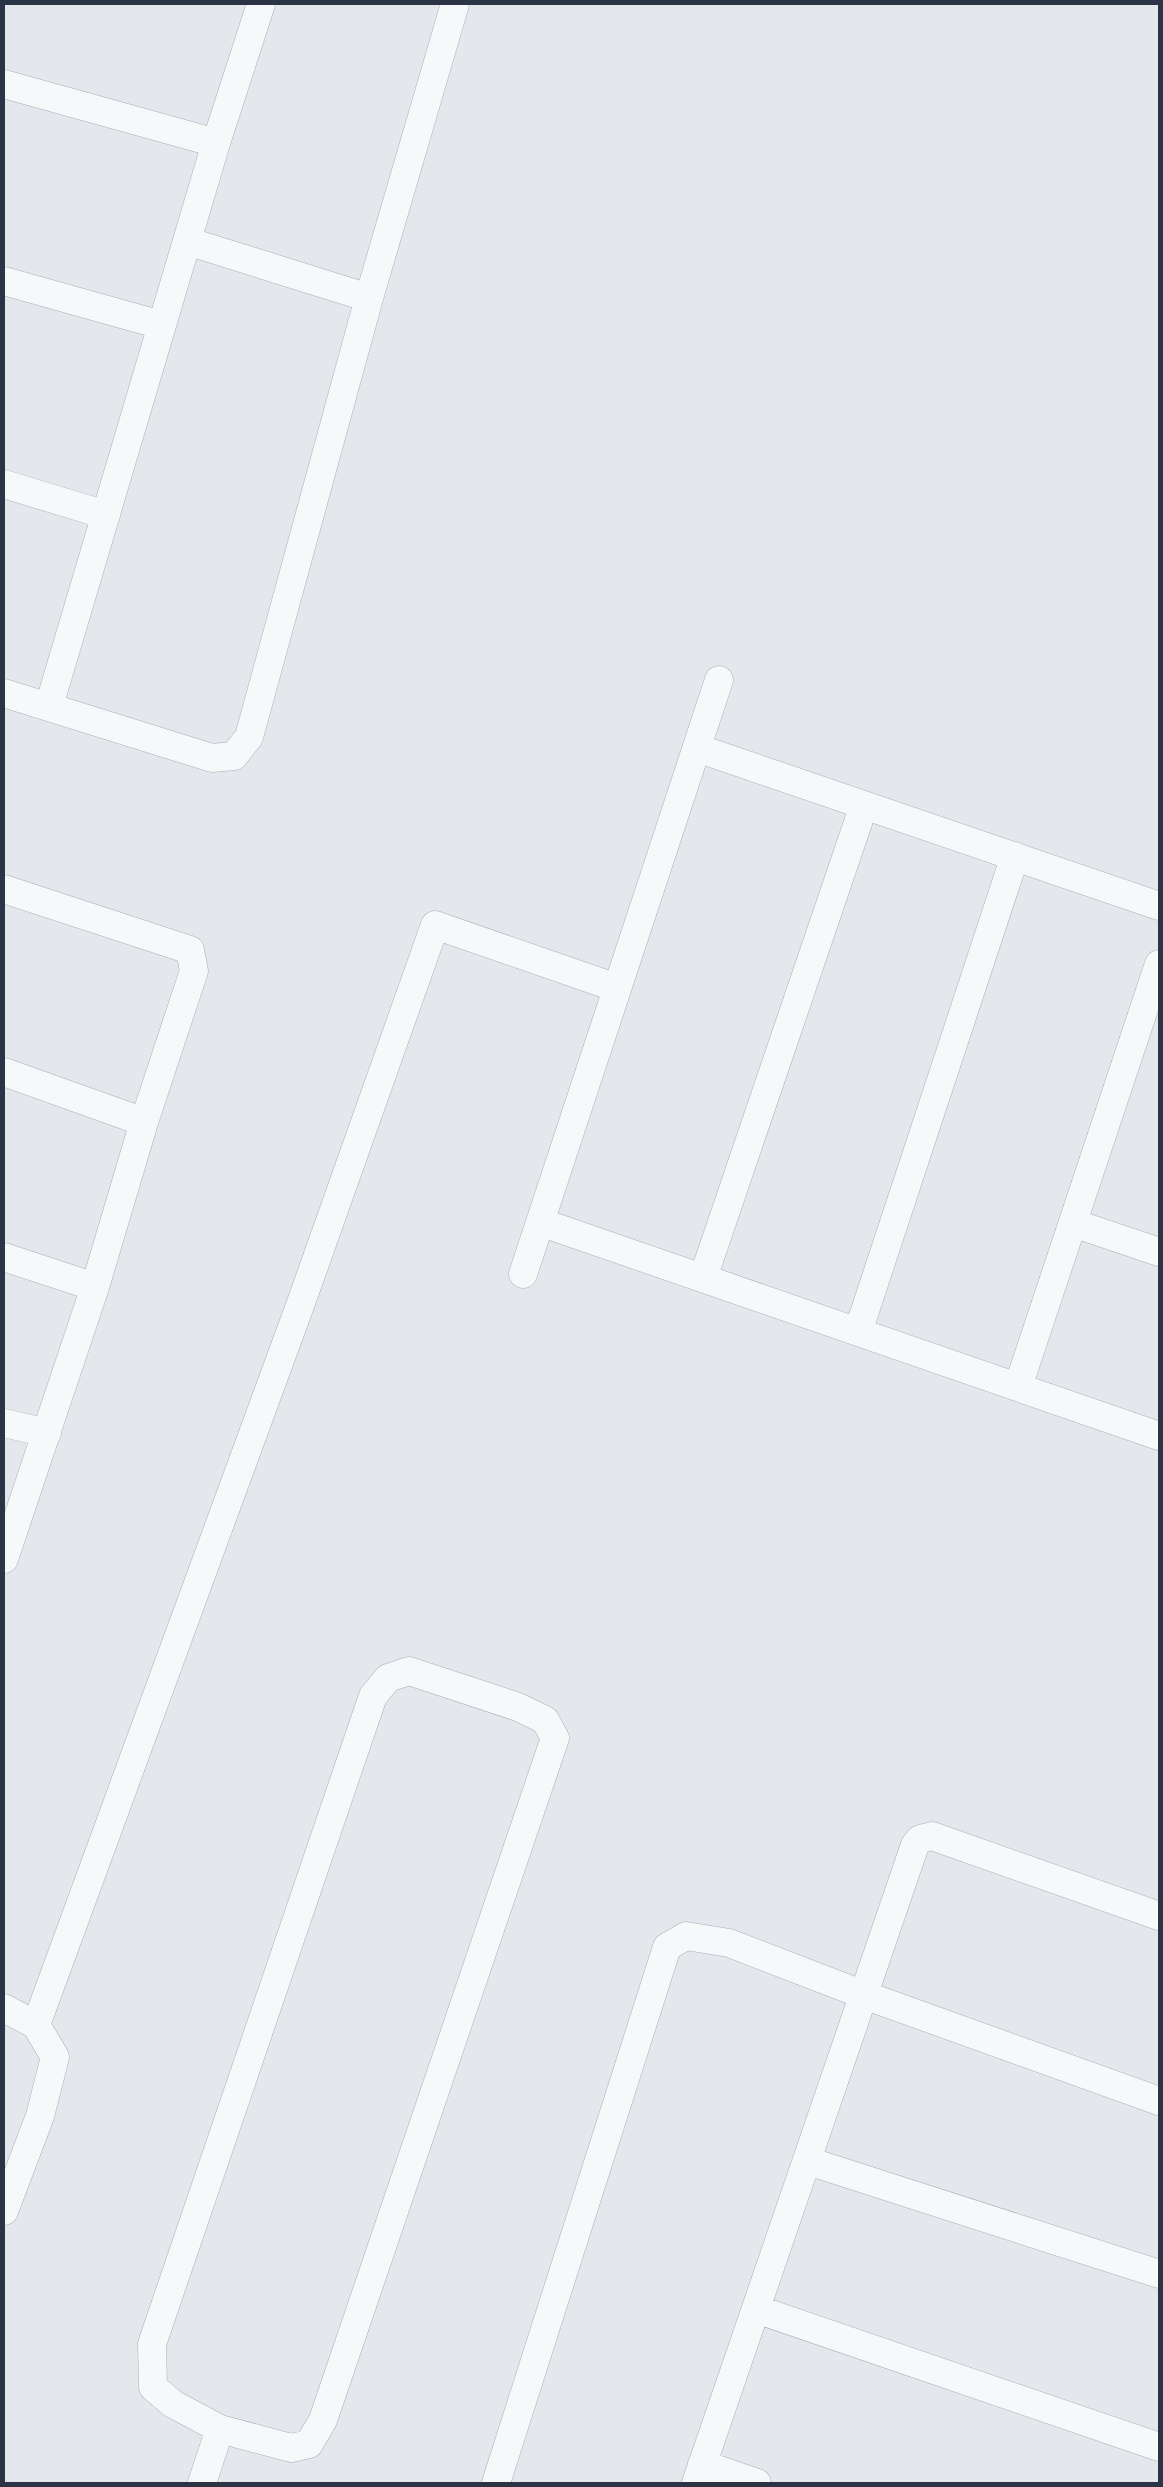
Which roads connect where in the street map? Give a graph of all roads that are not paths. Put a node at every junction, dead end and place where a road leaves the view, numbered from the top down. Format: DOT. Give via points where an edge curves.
graph roads {
  1 [pos="261,4"];
  2 [pos="455,4"];
  3 [pos="4,84"];
  4 [pos="216,143"];
  5 [pos="187,241"];
  6 [pos="4,282"];
  7 [pos="369,298"];
  8 [pos="161,325"];
  9 [pos="4,484"];
  10 [pos="106,515"];
  11 [pos="719,680"];
  12 [pos="4,693"];
  13 [pos="49,706"];
  14 [pos="697,748"];
  15 [pos="864,805"];
  16 [pos="1015,856"];
  17 [pos="4,889"];
  18 [pos="1159,906"];
  19 [pos="1159,964"];
  20 [pos="617,988"];
  21 [pos="4,1072"];
  22 [pos="144,1122"];
  23 [pos="540,1222"];
  24 [pos="1073,1223"];
  25 [pos="1159,1252"];
  26 [pos="4,1256"];
  27 [pos="523,1274"];
  28 [pos="703,1278"];
  29 [pos="95,1287"];
  30 [pos="858,1332"];
  31 [pos="1018,1387"];
  32 [pos="4,1422"];
  33 [pos="48,1433"];
  34 [pos="1159,1436"];
  35 [pos="4,1559"];
  36 [pos="1159,1916"];
  37 [pos="864,1994"];
  38 [pos="4,2008"];
  39 [pos="36,2025"];
  40 [pos="1159,2101"];
  41 [pos="808,2161"];
  42 [pos="4,2211"];
  43 [pos="1159,2274"];
  44 [pos="756,2309"];
  45 [pos="220,2429"];
  46 [pos="1159,2447"];
  47 [pos="699,2474"];
  48 [pos="202,2483"];
  49 [pos="496,2483"];
  50 [pos="757,2483"];
  1 -- 4 [label="street"];
  2 -- 7 [label="street"];
  3 -- 4 [label="street"];
  4 -- 5 [label="street"];
  5 -- 7 [label="street"];
  5 -- 8 [label="street"];
  6 -- 8 [label="street"];
  7 -- 13 [label="street" via="249,737 234,756 212,758"];
  8 -- 10 [label="street"];
  9 -- 10 [label="street"];
  10 -- 13 [label="street"];
  11 -- 14 [label="street"];
  12 -- 13 [label="street"];
  14 -- 15 [label="street"];
  14 -- 20 [label="street"];
  15 -- 16 [label="street"];
  15 -- 28 [label="street"];
  16 -- 18 [label="street"];
  16 -- 30 [label="street"];
  17 -- 22 [label="street" via="190,950 194,971"];
  19 -- 24 [label="street"];
  20 -- 23 [label="street"];
  20 -- 39 [label="street" via="435,926 302,1300"];
  21 -- 22 [label="street"];
  22 -- 29 [label="street"];
  23 -- 27 [label="street"];
  23 -- 28 [label="street"];
  24 -- 25 [label="street"];
  24 -- 31 [label="street"];
  26 -- 29 [label="street"];
  28 -- 30 [label="street"];
  29 -- 33 [label="street"];
  30 -- 31 [label="street"];
  31 -- 34 [label="street"];
  32 -- 33 [label="street"];
  33 -- 35 [label="street"];
  36 -- 37 [label="street" via="932,1836 925,1837 915,1845"];
  37 -- 40 [label="street"];
  37 -- 41 [label="street"];
  37 -- 49 [label="street" via="729,1943 686,1936 667,1947"];
  38 -- 39 [label="street"];
  39 -- 42 [label="street" via="55,2057 40,2116"];
  41 -- 43 [label="street"];
  41 -- 44 [label="street"];
  44 -- 46 [label="street"];
  44 -- 47 [label="street"];
  45 -- 45 [label="street" via="291,2448 309,2444 323,2420 556,1738 544,1720 518,1706 409,1671 388,1678 374,1696 152,2344 153,2387 173,2404"];
  45 -- 48 [label="street"];
  47 -- 50 [label="street"];
}
